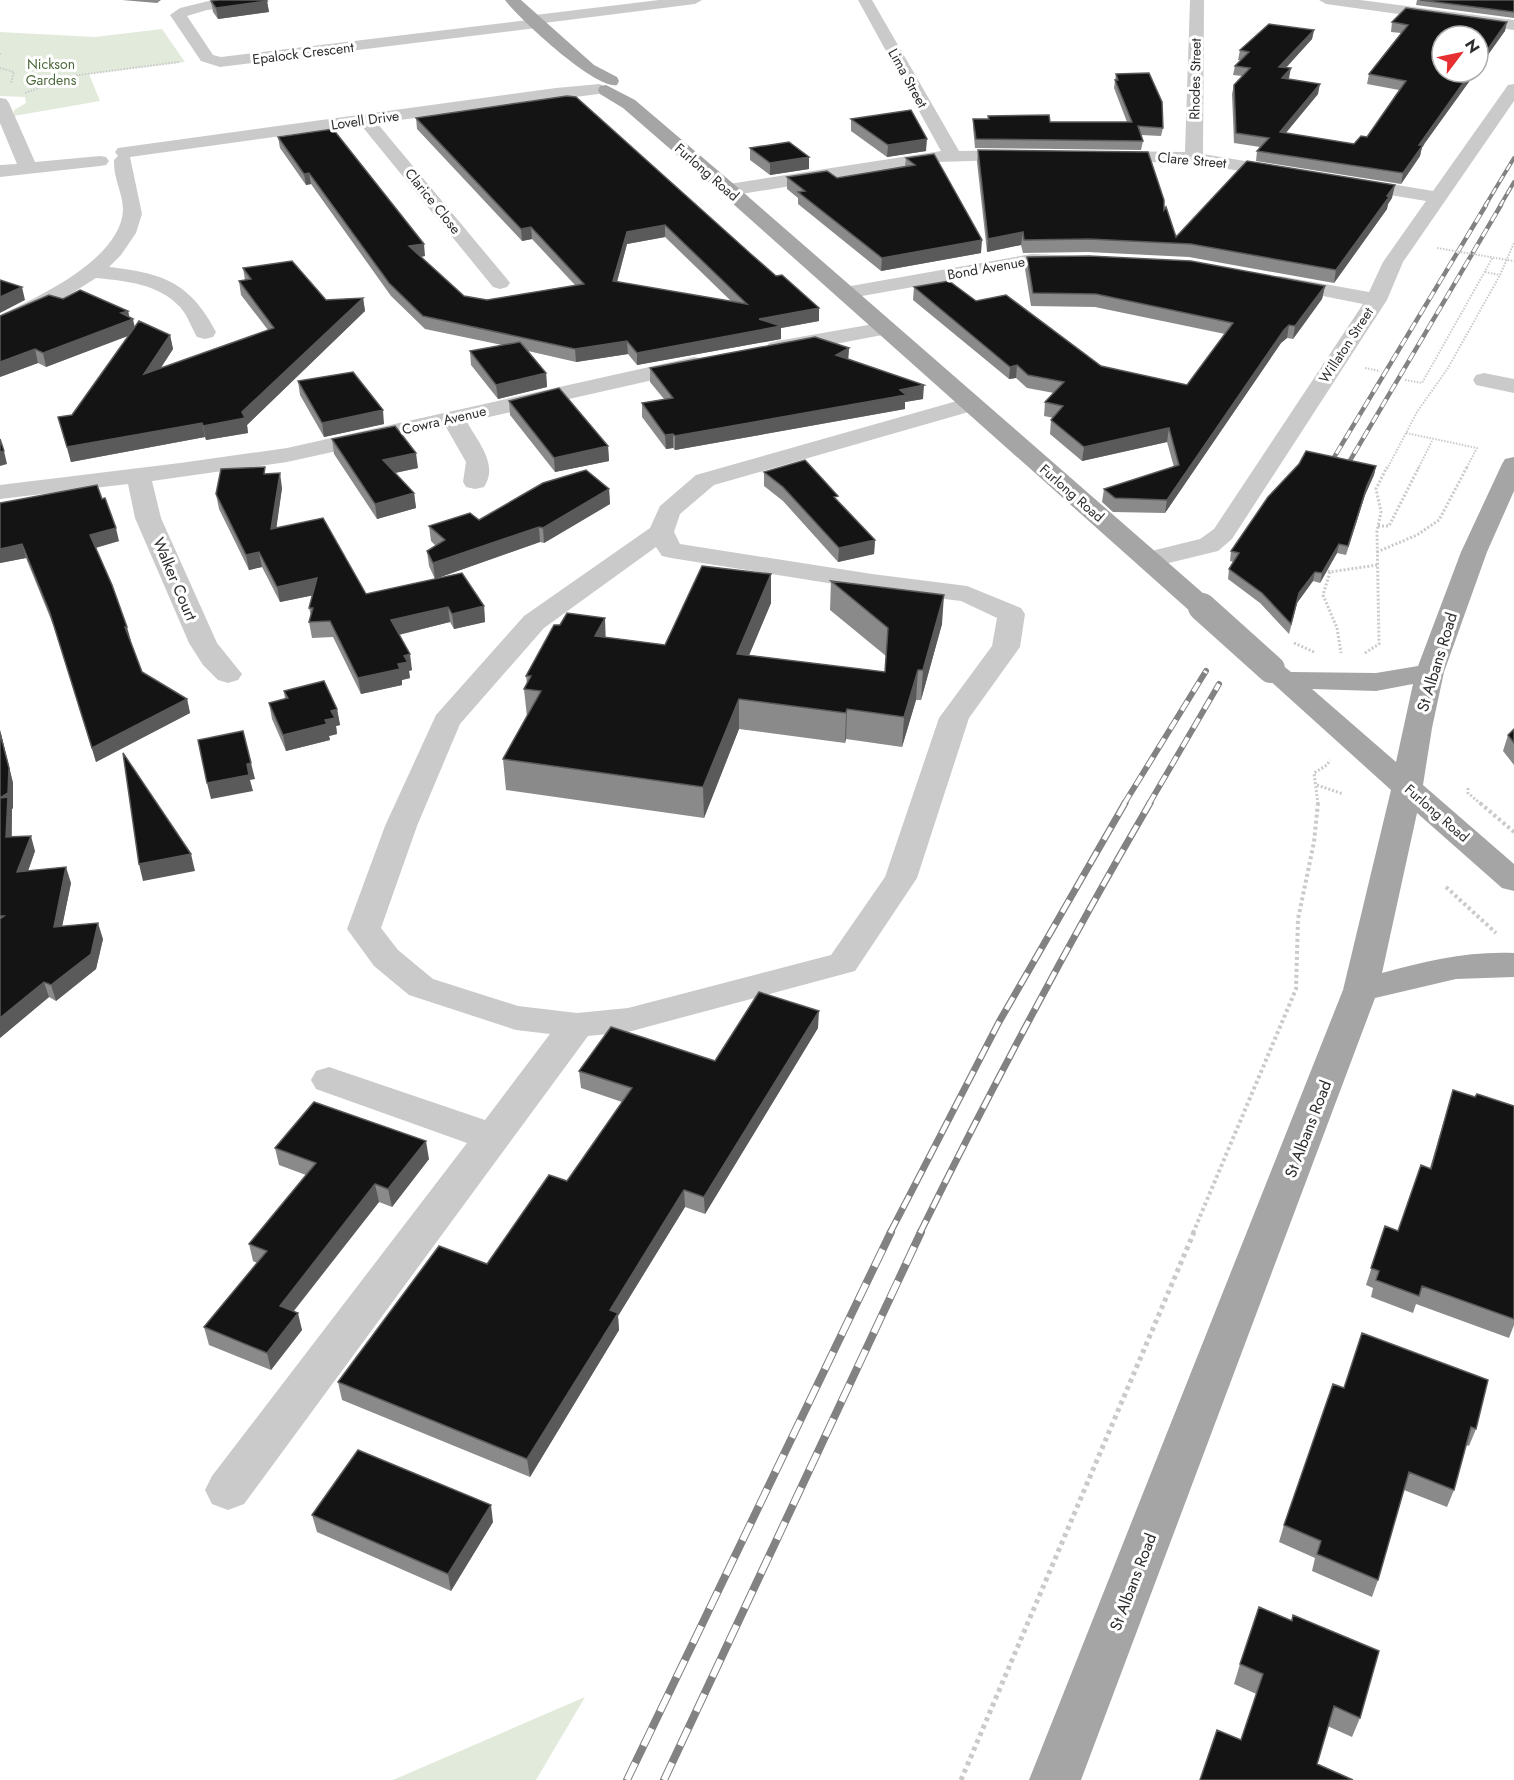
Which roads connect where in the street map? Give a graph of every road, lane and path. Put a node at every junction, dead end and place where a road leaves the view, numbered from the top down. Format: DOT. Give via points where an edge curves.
graph roads {
  1 [pos="262,0"];
  2 [pos="512,0"];
  3 [pos="695,0"];
  4 [pos="865,0"];
  5 [pos="1197,0"];
  6 [pos="1326,0"];
  7 [pos="536,22"];
  8 [pos="1514,25"];
  9 [pos="187,61"];
  10 [pos="0,68"];
  11 [pos="604,86"];
  12 [pos="1514,89"];
  13 [pos="24,93"];
  14 [pos="5,96"];
  15 [pos="366,120"];
  16 [pos="951,155"];
  17 [pos="1039,155"];
  18 [pos="1086,156"];
  19 [pos="1194,158"];
  20 [pos="100,160"];
  21 [pos="124,162"];
  22 [pos="28,167"];
  23 [pos="0,171"];
  24 [pos="1304,176"];
  25 [pos="1327,179"];
  26 [pos="729,190"];
  27 [pos="1439,198"];
  28 [pos="1514,243"];
  29 [pos="1437,248"];
  30 [pos="1492,257"];
  31 [pos="1507,259"];
  32 [pos="1088,260"];
  33 [pos="1514,261"];
  34 [pos="91,272"];
  35 [pos="1485,272"];
  36 [pos="1500,275"];
  37 [pos="1257,278"];
  38 [pos="500,283"];
  39 [pos="845,293"];
  40 [pos="1376,300"];
  41 [pos="0,323"];
  42 [pos="885,328"];
  43 [pos="205,332"];
  44 [pos="750,353"];
  45 [pos="716,360"];
  46 [pos="1363,367"];
  47 [pos="1380,371"];
  48 [pos="1405,380"];
  49 [pos="1484,380"];
  50 [pos="1514,386"];
  51 [pos="971,404"];
  52 [pos="453,419"];
  53 [pos="1406,433"];
  54 [pos="1433,439"];
  55 [pos="1514,464"];
  56 [pos="138,475"];
  57 [pos="475,482"];
  58 [pos="0,492"];
  59 [pos="1378,526"];
  60 [pos="661,532"];
  61 [pos="1377,552"];
  62 [pos="1148,560"];
  63 [pos="1377,565"];
  64 [pos="1321,569"];
  65 [pos="1330,572"];
  66 [pos="1284,638"];
  67 [pos="1430,672"];
  68 [pos="1352,673"];
  69 [pos="228,674"];
  70 [pos="1278,674"];
  71 [pos="1327,765"];
  72 [pos="1317,785"];
  73 [pos="1468,788"];
  74 [pos="1407,789"];
  75 [pos="1343,794"];
  76 [pos="1514,832"];
  77 [pos="1514,881"];
  78 [pos="1446,887"];
  79 [pos="1506,950"];
  80 [pos="1361,990"];
  81 [pos="577,1025"];
  82 [pos="329,1080"];
  83 [pos="492,1137"];
  84 [pos="228,1490"];
  85 [pos="961,1780"];
  86 [pos="1055,1780"];
  1 -- 7 [label="street, Epalock Crescent" via="192,9 178,15 207,58 220,62"];
  2 -- 7 [label="main road, Furlong Road"];
  3 -- 7 [label="street"];
  4 -- 16 [label="street, Lima Street"];
  5 -- 19 [label="street, Rhodes Street"];
  6 -- 8 [label="street"];
  7 -- 11 [label="main road, Furlong Road"];
  9 -- 13 [label="path" via="72,76"];
  10 -- 14 [label="path" via="14,72"];
  11 -- 15 [label="street, Lovell Drive"];
  11 -- 26 [label="main road, Furlong Road"];
  12 -- 27 [label="street, Willaton Street"];
  14 -- 22 [label="street"];
  15 -- 21 [label="street, Lovell Drive" via="174,147"];
  15 -- 38 [label="street, Clarice Close"];
  16 -- 17 [label="street"];
  16 -- 26 [label="street"];
  18 -- 19 [label="street, Clare Street"];
  19 -- 24 [label="street, Clare Street"];
  20 -- 21 [label="street"];
  20 -- 21 [label="street, Lovell Drive" via="110,151"];
  20 -- 22 [label="street"];
  21 -- 34 [label="street" via="132,214 118,244"];
  22 -- 23 [label="street"];
  25 -- 27 [label="street"];
  26 -- 39 [label="main road, Furlong Road"];
  27 -- 40 [label="street, Willaton Street" via="1393,262"];
  28 -- 31 [label="path"];
  29 -- 30 [label="path, bridge"];
  30 -- 31 [label="path"];
  30 -- 35 [label="path"];
  31 -- 33 [label="path"];
  31 -- 36 [label="path"];
  32 -- 39 [label="street, Bond Avenue" via="1032,260"];
  34 -- 41 [label="street"];
  34 -- 43 [label="street" via="140,278 161,285 189,305"];
  35 -- 36 [label="path"];
  35 -- 48 [label="path" via="1422,383"];
  36 -- 53 [label="path"];
  37 -- 40 [label="street"];
  39 -- 42 [label="main road, Furlong Road"];
  40 -- 62 [label="street, Willaton Street" via="1223,534 1209,545"];
  42 -- 44 [label="street"];
  42 -- 51 [label="main road, Furlong Road"];
  45 -- 52 [label="street, Cowra Avenue" via="625,377"];
  46 -- 47 [label="path"];
  49 -- 50 [label="street"];
  51 -- 60 [label="street" via="705,480 669,511"];
  51 -- 62 [label="main road, Furlong Road"];
  52 -- 56 [label="street, Cowra Avenue" via="285,455"];
  52 -- 57 [label="street" via="478,462"];
  53 -- 54 [label="path"];
  53 -- 59 [label="path" via="1376,489 1381,512"];
  54 -- 59 [label="path" via="1389,526"];
  54 -- 61 [label="path" via="1477,448 1439,520 1417,535"];
  55 -- 67 [label="main road, St Albans Road" via="1474,552"];
  56 -- 58 [label="street, Cowra Avenue"];
  56 -- 69 [label="street, Walker Court" via="148,518 202,643"];
  59 -- 61 [label="path"];
  60 -- 81 [label="street" via="534,622 446,721 401,826 364,929 386,958 421,987 516,1018"];
  60 -- 81 [label="street" via="670,550 967,594 1011,614 1006,647 954,718 901,878 843,963 628,1020"];
  61 -- 63 [label="path"];
  62 -- 70 [label="main road, Furlong Road, bridge"];
  63 -- 65 [label="path"];
  63 -- 68 [label="path" via="1379,644"];
  64 -- 65 [label="path"];
  65 -- 68 [label="path" via="1323,595 1337,628 1341,654"];
  66 -- 68 [label="path"];
  67 -- 68 [label="main road" via="1376,682"];
  67 -- 74 [label="main road, St Albans Road"];
  68 -- 70 [label="main road"];
  70 -- 74 [label="main road, Furlong Road"];
  71 -- 72 [label="path" via="1314,772"];
  72 -- 75 [label="path"];
  72 -- 85 [label="path" via="1316,826 1296,937 1298,982"];
  73 -- 76 [label="path" via="1468,793"];
  74 -- 77 [label="main road, Furlong Road"];
  74 -- 80 [label="main road, St Albans Road"];
  78 -- 79 [label="path"];
  79 -- 80 [label="main road" via="1491,963 1461,965"];
  80 -- 86 [label="main road, St Albans Road"];
  81 -- 83 [label="street"];
  82 -- 83 [label="street"];
  83 -- 84 [label="street"];
}
